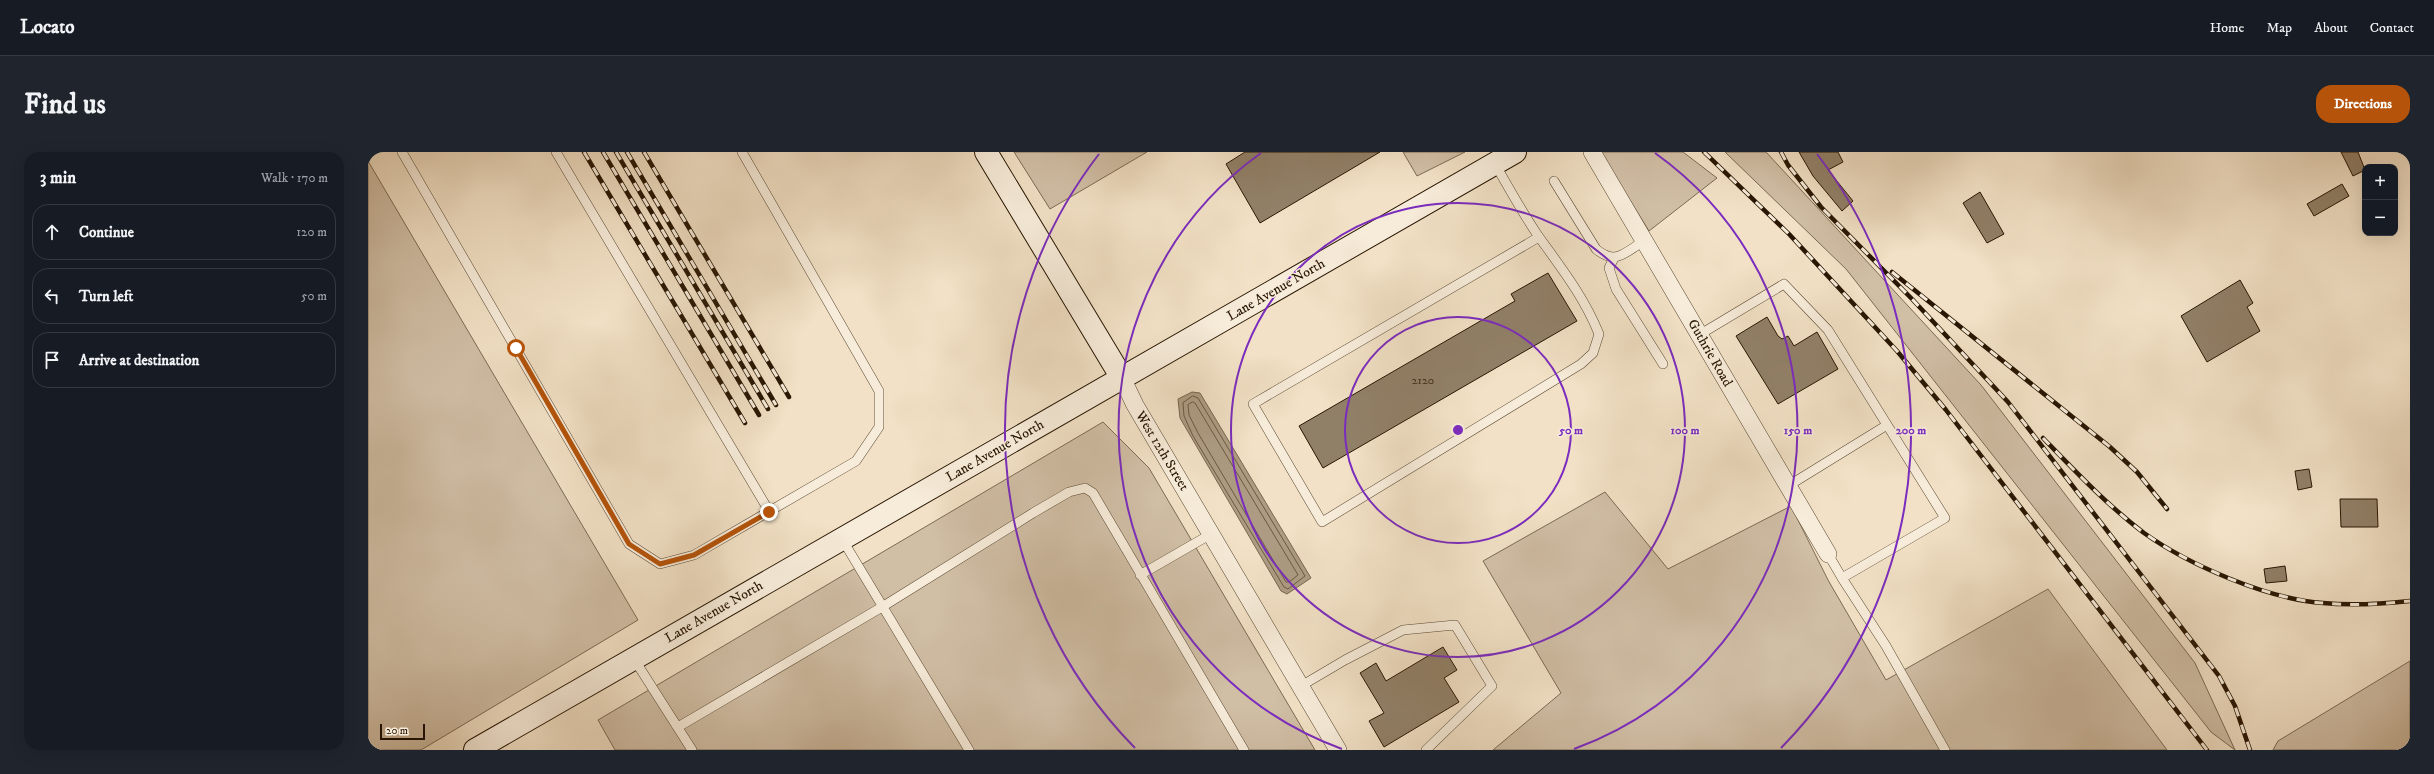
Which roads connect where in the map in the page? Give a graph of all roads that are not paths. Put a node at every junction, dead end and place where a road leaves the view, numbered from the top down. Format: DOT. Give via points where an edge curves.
graph roads {
  1 [pos="402,152"];
  2 [pos="556,152"];
  3 [pos="742,152"];
  4 [pos="986,152"];
  5 [pos="1515,152"];
  6 [pos="1592,152"];
  7 [pos="1494,164"];
  8 [pos="1554,181"];
  9 [pos="1539,237"];
  10 [pos="1644,241"];
  11 [pos="1614,258"];
  12 [pos="1699,335"];
  13 [pos="1663,364"];
  14 [pos="1122,378"];
  15 [pos="1887,425"];
  16 [pos="1788,486"];
  17 [pos="769,512"];
  18 [pos="1212,534"];
  19 [pos="842,539"];
  20 [pos="1828,554"];
  21 [pos="1140,575"];
  22 [pos="1842,578"];
  23 [pos="882,607"];
  24 [pos="634,659"];
  25 [pos="1301,686"];
  26 [pos="678,727"];
  27 [pos="475,750"];
  28 [pos="692,750"];
  29 [pos="969,750"];
  30 [pos="1244,750"];
  31 [pos="1338,750"];
  32 [pos="1426,750"];
  33 [pos="1945,750"];
  1 -- 17 [label="lane" via="629,544 660,564 694,555"];
  2 -- 17 [label="lane"];
  3 -- 17 [label="lane" via="879,391 879,427 856,462"];
  4 -- 14 [label="main road, West 12th Street"];
  5 -- 7 [label="main road, Lane Avenue North"];
  6 -- 10 [label="street, Guthrie Road"];
  7 -- 9 [label="lane"];
  7 -- 14 [label="main road, Lane Avenue North"];
  8 -- 11 [label="lane" via="1596,249 1606,257"];
  9 -- 9 [label="lane" via="1564,269 1592,317 1599,334 1593,353 1582,364 1322,522 1253,404"];
  10 -- 11 [label="lane"];
  10 -- 12 [label="street, Guthrie Road"];
  11 -- 13 [label="lane" via="1608,268 1616,289"];
  12 -- 15 [label="lane" via="1784,284 1828,330"];
  12 -- 16 [label="street, Guthrie Road"];
  14 -- 18 [label="street, West 12th Street" via="1135,405"];
  14 -- 19 [label="main road, Lane Avenue North"];
  15 -- 16 [label="lane"];
  15 -- 22 [label="lane" via="1945,518"];
  16 -- 20 [label="street, Guthrie Road"];
  18 -- 21 [label="lane"];
  18 -- 25 [label="street, West 12th Street"];
  19 -- 23 [label="lane"];
  19 -- 24 [label="main road, Lane Avenue North"];
  20 -- 22 [label="lane"];
  21 -- 23 [label="lane" via="1093,493 1085,488 1069,492 1033,513"];
  21 -- 30 [label="lane"];
  22 -- 33 [label="lane" via="1886,646"];
  23 -- 26 [label="lane"];
  23 -- 29 [label="lane"];
  24 -- 26 [label="lane"];
  24 -- 27 [label="main road, Lane Avenue North"];
  25 -- 31 [label="street, West 12th Street"];
  25 -- 32 [label="lane" via="1403,630 1455,625 1492,686"];
  26 -- 28 [label="lane"];
}
